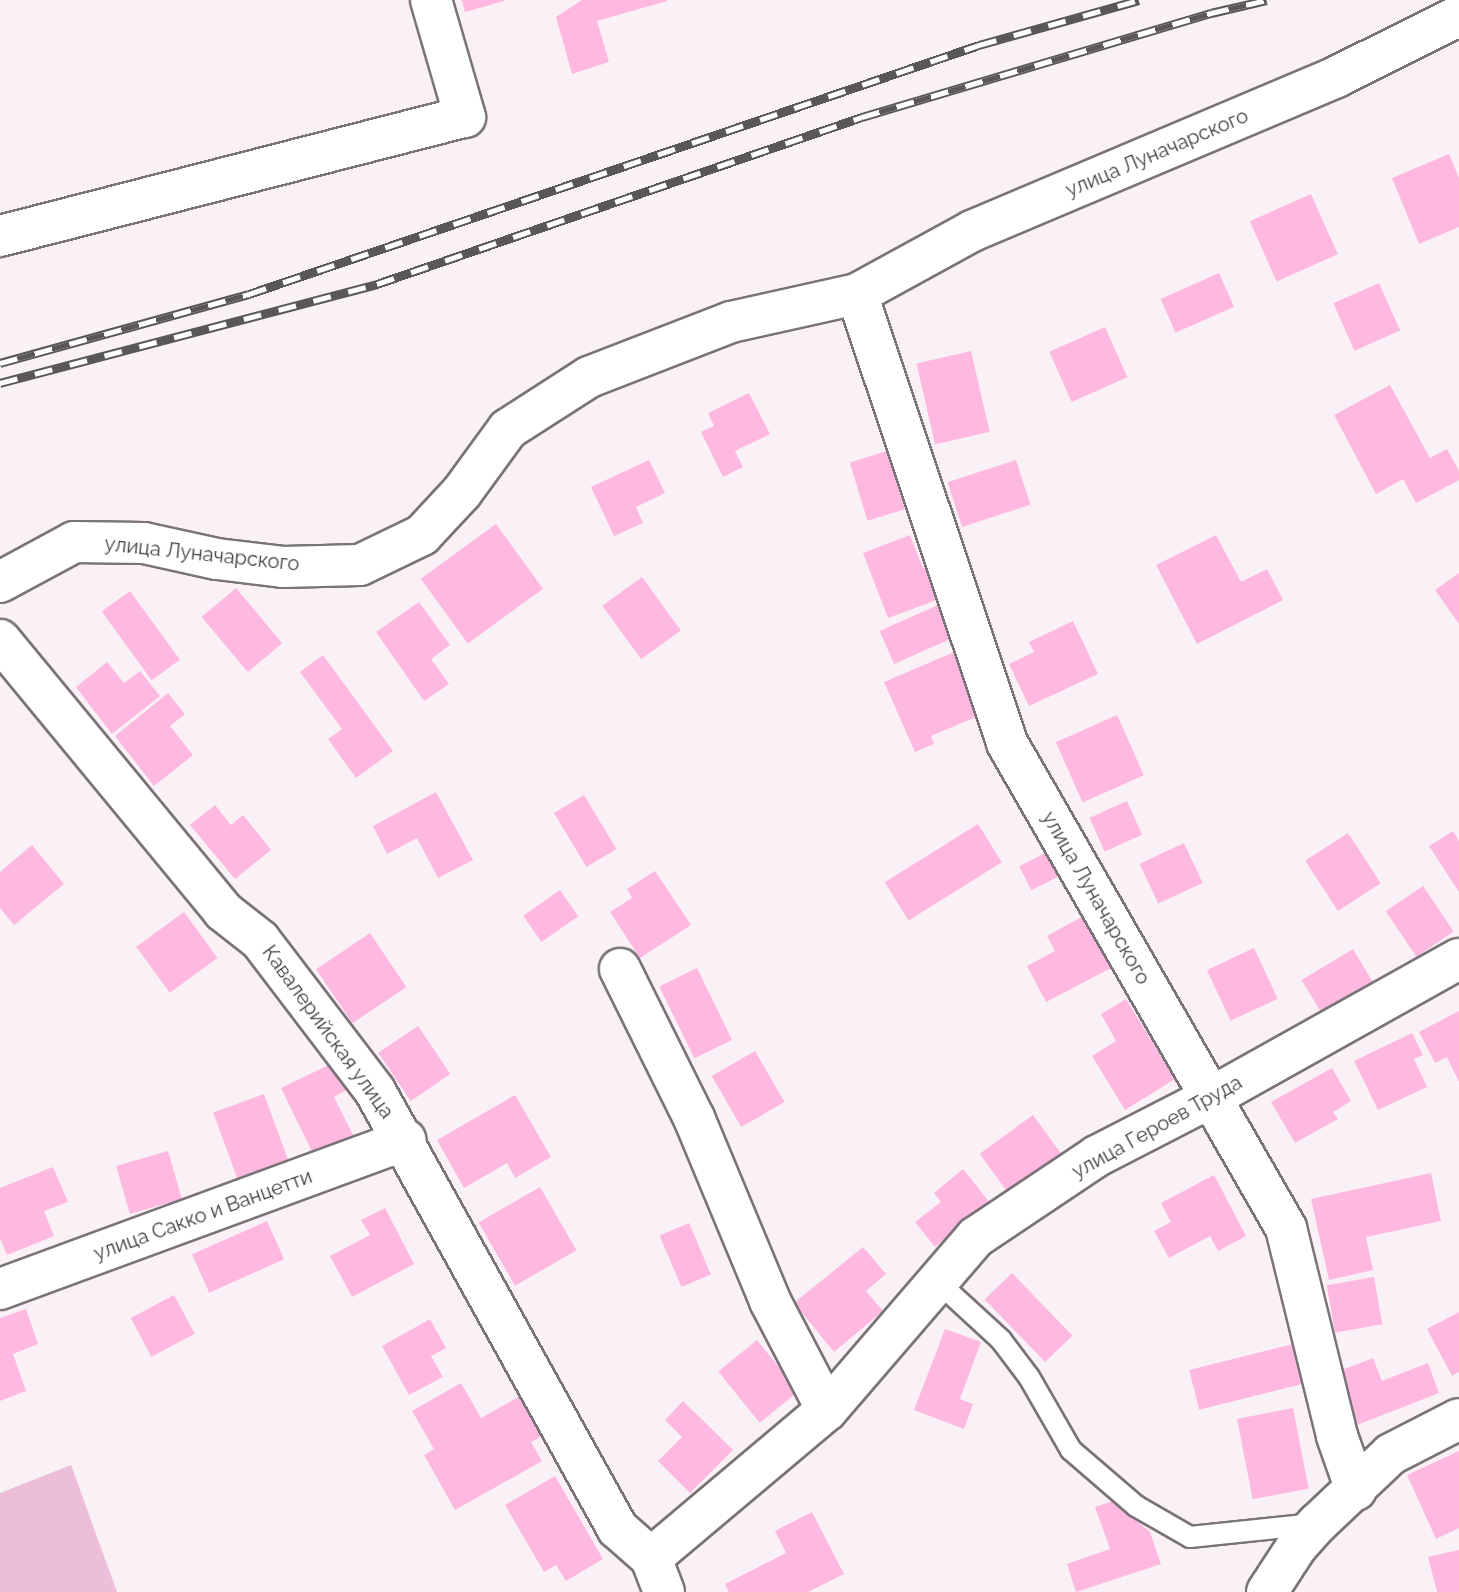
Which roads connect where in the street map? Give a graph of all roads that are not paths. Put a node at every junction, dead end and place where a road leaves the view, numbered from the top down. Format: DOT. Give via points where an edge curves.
graph roads {
  1 [pos="431,0"];
  2 [pos="1459,16"];
  3 [pos="0,236"];
  4 [pos="857,294"];
  5 [pos="0,582"];
  6 [pos="0,640"];
  7 [pos="1459,959"];
  8 [pos="620,969"];
  9 [pos="1210,1098"];
  10 [pos="405,1140"];
  11 [pos="938,1282"];
  12 [pos="0,1289"];
  13 [pos="827,1410"];
  14 [pos="1459,1419"];
  15 [pos="1356,1490"];
  16 [pos="1318,1523"];
  17 [pos="657,1575"];
  18 [pos="1267,1592"];
  1 -- 3 [label="street" via="465,117"];
  2 -- 4 [label="street, улица Луначарского" via="1336,77 972,231"];
  4 -- 5 [label="street, улица Луначарского" via="731,322 589,377 508,429 422,535 360,565 283,567 144,543 74,542"];
  4 -- 9 [label="street, улица Луначарского" via="1007,743"];
  6 -- 10 [label="street, Кавалерийская улица" via="223,911 260,940 375,1091"];
  7 -- 9 [label="street, улица Героев Труда"];
  8 -- 13 [label="street" via="694,1118 770,1301"];
  9 -- 11 [label="street, улица Героев Труда" via="1097,1156 976,1237"];
  9 -- 15 [label="street, улица Луначарского" via="1286,1228 1337,1436"];
  10 -- 12 [label="street, улица Сакко и Ванцетти"];
  10 -- 17 [label="street, Кавалерийская улица" via="617,1528"];
  11 -- 13 [label="street, улица Героев Труда"];
  11 -- 16 [label="lane" via="1001,1340 1071,1450 1136,1506 1190,1537"];
  13 -- 17 [label="street, улица Героев Труда"];
  14 -- 15 [label="street" via="1391,1454"];
  15 -- 16 [label="street"];
  16 -- 18 [label="street"];
}
